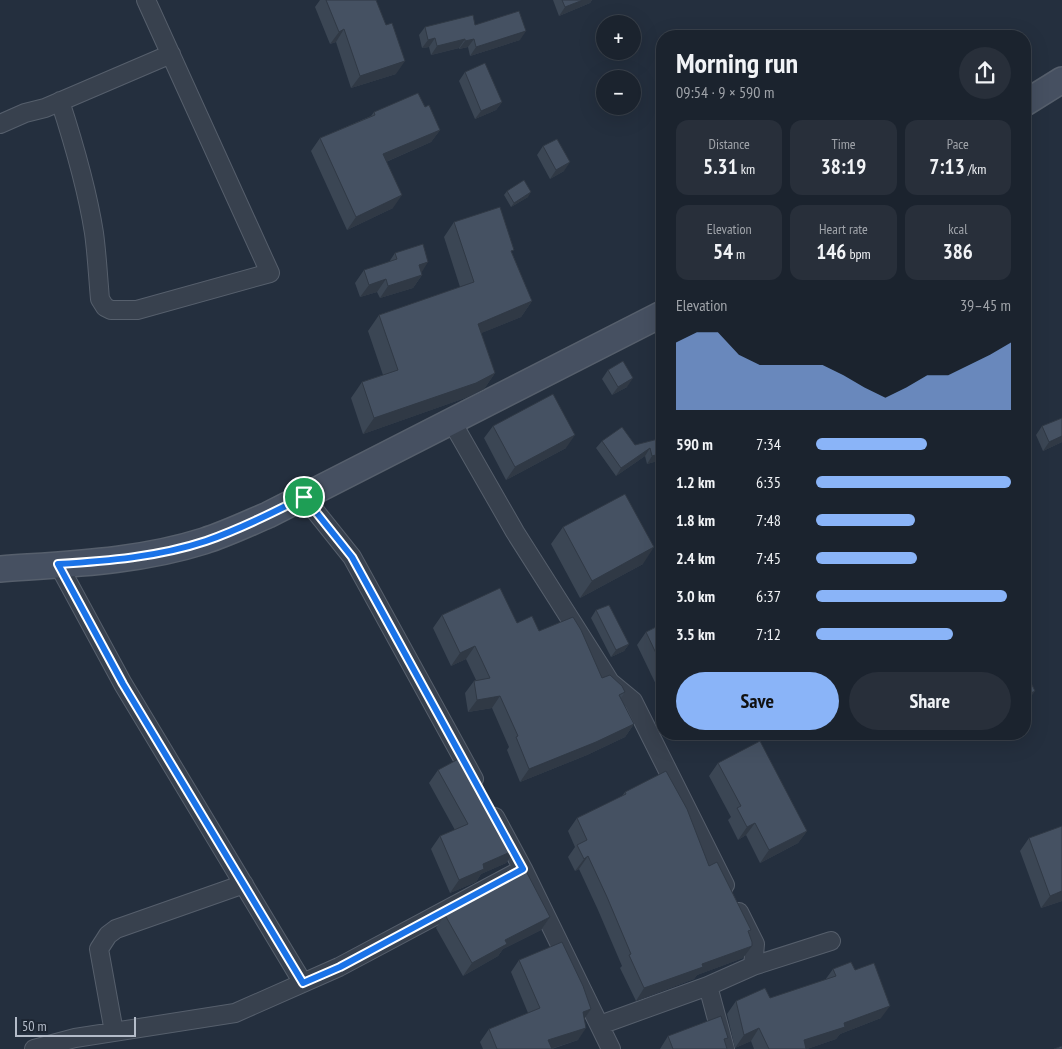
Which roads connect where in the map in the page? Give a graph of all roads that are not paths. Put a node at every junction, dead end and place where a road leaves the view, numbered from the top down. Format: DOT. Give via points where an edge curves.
graph roads {
  1 [pos="146,0"];
  2 [pos="171,54"];
  3 [pos="1062,80"];
  4 [pos="1031,99"];
  5 [pos="60,102"];
  6 [pos="0,124"];
  7 [pos="656,317"];
  8 [pos="452,422"];
  9 [pos="304,497"];
  10 [pos="58,564"];
  11 [pos="0,569"];
  12 [pos="523,869"];
  13 [pos="244,884"];
  14 [pos="832,941"];
  15 [pos="752,966"];
  16 [pos="303,983"];
  17 [pos="708,986"];
  18 [pos="600,1026"];
  19 [pos="114,1032"];
  20 [pos="34,1049"];
  21 [pos="611,1049"];
  22 [pos="725,1049"];
  1 -- 2 [label="street"];
  2 -- 5 [label="street"];
  2 -- 5 [label="street" via="270,273 137,310 105,308 100,298 87,196"];
  3 -- 4 [label="street"];
  5 -- 6 [label="street"];
  7 -- 8 [label="street"];
  8 -- 9 [label="street"];
  8 -- 15 [label="street" via="515,532 602,670 610,682 634,701 755,944"];
  9 -- 10 [label="street" via="205,541 109,561"];
  9 -- 12 [label="street" via="352,557"];
  10 -- 11 [label="street"];
  10 -- 13 [label="street" via="123,684"];
  12 -- 16 [label="street" via="340,967"];
  12 -- 18 [label="street"];
  13 -- 16 [label="street"];
  13 -- 19 [label="street" via="116,929 108,935 99,949"];
  14 -- 15 [label="street"];
  15 -- 17 [label="street"];
  16 -- 19 [label="street" via="236,1013"];
  17 -- 18 [label="street"];
  17 -- 22 [label="street"];
  18 -- 21 [label="street"];
  19 -- 20 [label="street"];
}
